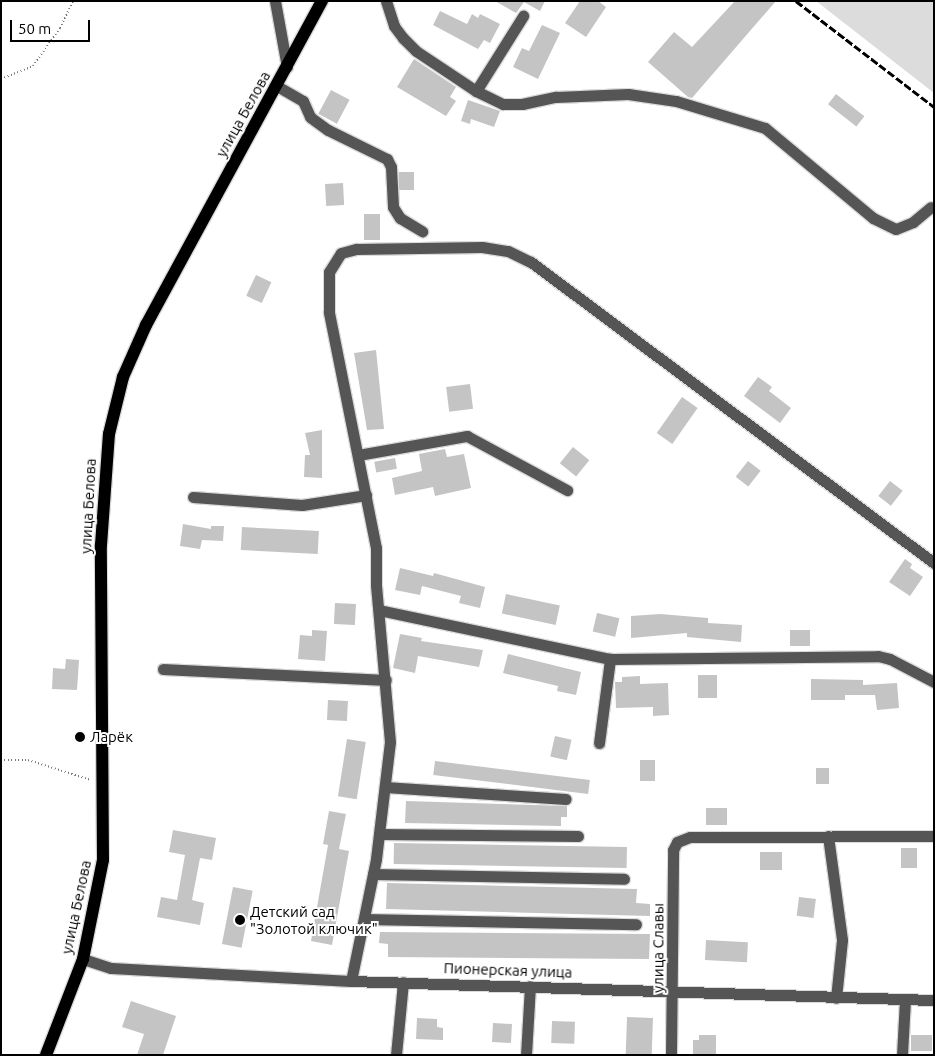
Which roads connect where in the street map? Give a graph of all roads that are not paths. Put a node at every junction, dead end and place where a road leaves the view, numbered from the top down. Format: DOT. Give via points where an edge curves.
graph roads {
  1 [pos="275,1"];
  2 [pos="322,1"];
  3 [pos="386,1"];
  4 [pos="522,16"];
  5 [pos="287,67"];
  6 [pos="277,86"];
  7 [pos="476,91"];
  8 [pos="931,207"];
  9 [pos="422,231"];
  10 [pos="358,455"];
  11 [pos="567,490"];
  12 [pos="366,495"];
  13 [pos="193,497"];
  14 [pos="934,563"];
  15 [pos="379,610"];
  16 [pos="610,659"];
  17 [pos="163,669"];
  18 [pos="386,680"];
  19 [pos="934,682"];
  20 [pos="599,743"];
  21 [pos="385,787"];
  22 [pos="566,799"];
  23 [pos="379,834"];
  24 [pos="578,836"];
  25 [pos="828,836"];
  26 [pos="934,836"];
  27 [pos="373,874"];
  28 [pos="624,879"];
  29 [pos="364,919"];
  30 [pos="636,924"];
  31 [pos="83,960"];
  32 [pos="351,981"];
  33 [pos="403,982"];
  34 [pos="530,986"];
  35 [pos="672,990"];
  36 [pos="836,998"];
  37 [pos="905,1000"];
  38 [pos="934,1000"];
  39 [pos="46,1055"];
  40 [pos="396,1055"];
  41 [pos="526,1055"];
  42 [pos="671,1055"];
  43 [pos="902,1055"];
  1 -- 5 [label="street"];
  2 -- 5 [label="main road, улица Белова"];
  3 -- 7 [label="street" via="394,26 403,38 416,51"];
  4 -- 7 [label="street"];
  5 -- 6 [label="main road, улица Белова"];
  6 -- 9 [label="street" via="303,101 310,117 328,130 387,159 391,167 393,206 400,218"];
  6 -- 31 [label="main road, улица Белова" via="146,325 121,386 109,434 101,545 104,860"];
  7 -- 8 [label="street" via="503,104 556,97 628,94 676,101 765,128 872,218 896,229 913,222"];
  10 -- 11 [label="street" via="467,436"];
  10 -- 12 [label="street"];
  10 -- 14 [label="street" via="329,312 329,272 336,258 356,249 482,247 508,251 531,262"];
  12 -- 13 [label="street" via="302,505"];
  12 -- 15 [label="street" via="376,548"];
  15 -- 16 [label="street"];
  15 -- 18 [label="street"];
  16 -- 19 [label="street" via="878,656"];
  16 -- 20 [label="street"];
  17 -- 18 [label="street"];
  18 -- 21 [label="street" via="390,742"];
  21 -- 22 [label="street"];
  21 -- 23 [label="street"];
  23 -- 24 [label="street"];
  23 -- 27 [label="street"];
  25 -- 26 [label="street"];
  25 -- 35 [label="street, улица Славы" via="690,837 677,842 673,850"];
  25 -- 36 [label="street" via="842,940"];
  27 -- 28 [label="street"];
  27 -- 29 [label="street"];
  29 -- 30 [label="street"];
  29 -- 32 [label="street"];
  31 -- 32 [label="street, Пионерская улица" via="111,968"];
  31 -- 39 [label="main road, улица Белова"];
  32 -- 33 [label="street, Пионерская улица"];
  33 -- 34 [label="street, Пионерская улица"];
  33 -- 40 [label="street"];
  34 -- 35 [label="street, Пионерская улица"];
  34 -- 41 [label="street"];
  35 -- 36 [label="street, Пионерская улица"];
  35 -- 42 [label="street, улица Славы"];
  36 -- 37 [label="street, Пионерская улица"];
  37 -- 38 [label="street, Пионерская улица"];
  37 -- 43 [label="street"];
}
